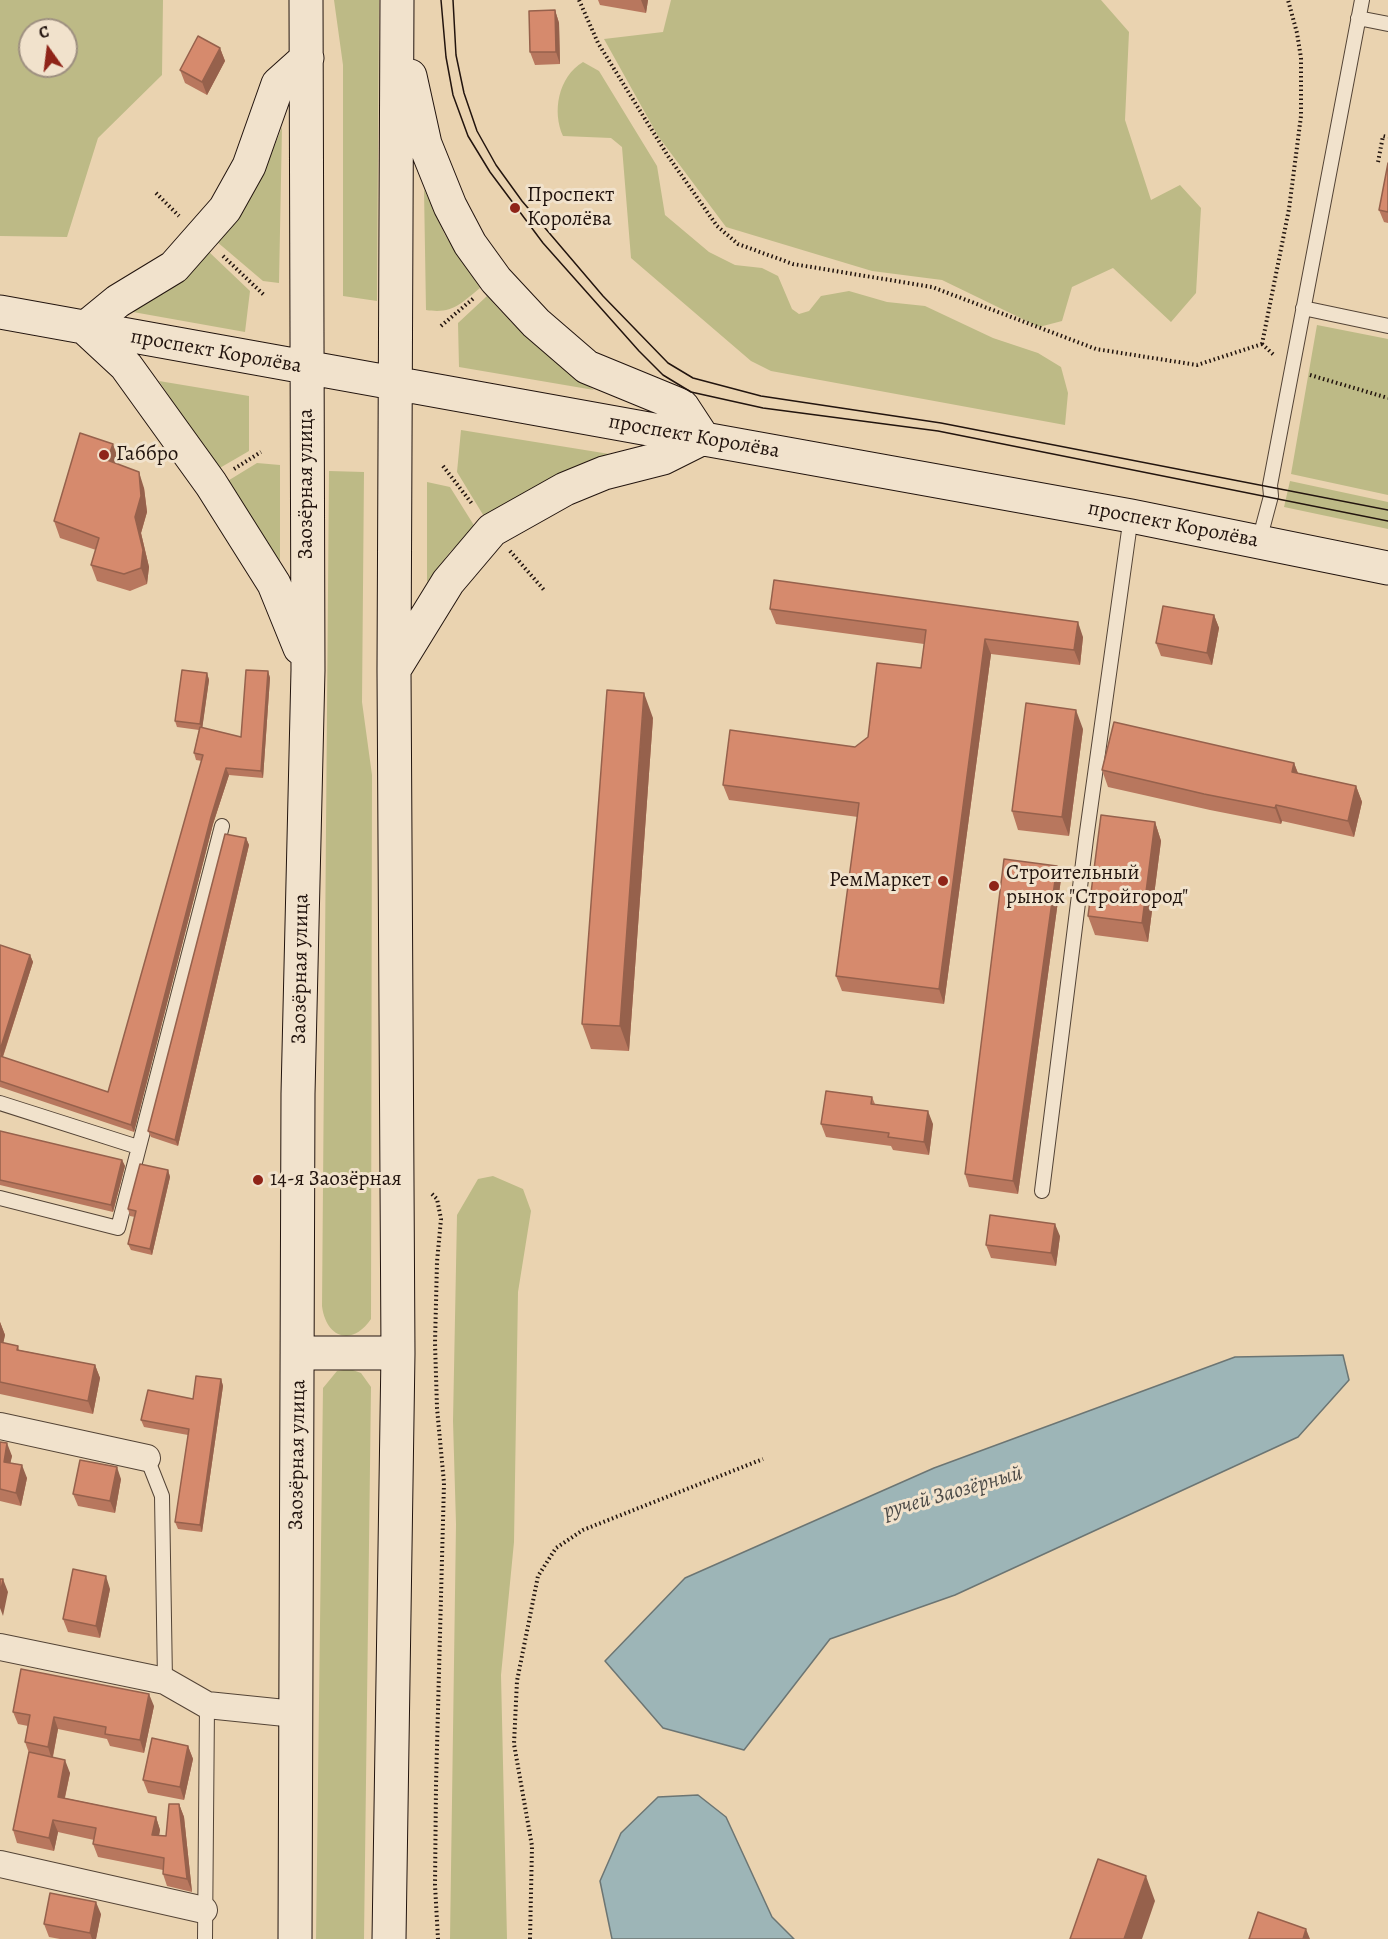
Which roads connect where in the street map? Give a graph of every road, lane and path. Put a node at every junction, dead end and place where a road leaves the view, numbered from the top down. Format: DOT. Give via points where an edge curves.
graph roads {
  1 [pos="306,0"];
  2 [pos="579,0"];
  3 [pos="1288,0"];
  4 [pos="1362,0"];
  5 [pos="397,16"];
  6 [pos="1358,18"];
  7 [pos="1388,24"];
  8 [pos="307,58"];
  9 [pos="1388,137"];
  10 [pos="1378,162"];
  11 [pos="156,194"];
  12 [pos="179,216"];
  13 [pos="220,254"];
  14 [pos="264,296"];
  15 [pos="477,296"];
  16 [pos="1303,308"];
  17 [pos="0,312"];
  18 [pos="441,326"];
  19 [pos="1388,326"];
  20 [pos="85,328"];
  21 [pos="1262,344"];
  22 [pos="1292,368"];
  23 [pos="307,369"];
  24 [pos="395,385"];
  25 [pos="1388,398"];
  26 [pos="703,438"];
  27 [pos="261,452"];
  28 [pos="443,466"];
  29 [pos="233,470"];
  30 [pos="473,505"];
  31 [pos="1131,516"];
  32 [pos="1259,541"];
  33 [pos="510,551"];
  34 [pos="1388,568"];
  35 [pos="544,590"];
  36 [pos="308,670"];
  37 [pos="394,670"];
  38 [pos="222,826"];
  39 [pos="0,1102"];
  40 [pos="138,1147"];
  41 [pos="1042,1191"];
  42 [pos="432,1194"];
  43 [pos="0,1198"];
  44 [pos="298,1353"];
  45 [pos="398,1353"];
  46 [pos="0,1426"];
  47 [pos="147,1458"];
  48 [pos="763,1460"];
  49 [pos="0,1647"];
  50 [pos="165,1681"];
  51 [pos="207,1705"];
  52 [pos="295,1714"];
  53 [pos="0,1864"];
  54 [pos="204,1910"];
  55 [pos="205,1939"];
  56 [pos="295,1939"];
  57 [pos="389,1939"];
  58 [pos="438,1939"];
  59 [pos="531,1939"];
  1 -- 8 [label="main road, Заозёрная улица"];
  2 -- 21 [label="path" via="598,43 668,156 717,226 738,244 793,264 932,287 1096,349 1197,365"];
  3 -- 21 [label="path" via="1300,58 1301,116 1289,209"];
  4 -- 6 [label="lane"];
  5 -- 24 [label="main road"];
  5 -- 26 [label="main road" via="425,144 450,206 496,280 536,323 587,367 682,406"];
  6 -- 7 [label="lane"];
  6 -- 16 [label="lane"];
  8 -- 20 [label="main road" via="278,84 249,166 225,209 174,267 118,301"];
  8 -- 23 [label="main road, Заозёрная улица"];
  9 -- 10 [label="path" via="1383,136"];
  11 -- 12 [label="path"];
  13 -- 14 [label="path"];
  15 -- 18 [label="path"];
  16 -- 19 [label="lane"];
  16 -- 22 [label="lane"];
  17 -- 20 [label="main road, проспект Королёва"];
  20 -- 23 [label="main road, проспект Королёва"];
  20 -- 36 [label="main road" via="126,366 211,484 274,584"];
  21 -- 22 [label="path"];
  22 -- 25 [label="path"];
  22 -- 32 [label="lane" via="1270,485 1272,496"];
  23 -- 24 [label="main road, проспект Королёва"];
  23 -- 36 [label="main road, Заозёрная улица"];
  24 -- 26 [label="main road, проспект Королёва"];
  24 -- 37 [label="main road"];
  26 -- 31 [label="main road, проспект Королёва"];
  26 -- 37 [label="main road" via="663,458 604,473 564,489 492,530 448,582"];
  27 -- 29 [label="path"];
  28 -- 30 [label="path"];
  31 -- 32 [label="main road, проспект Королёва"];
  31 -- 41 [label="lane"];
  32 -- 34 [label="main road, проспект Королёва"];
  33 -- 35 [label="path"];
  36 -- 44 [label="main road, Заозёрная улица" via="298,1094"];
  37 -- 45 [label="main road"];
  38 -- 40 [label="lane"];
  39 -- 40 [label="lane"];
  40 -- 43 [label="lane" via="118,1228"];
  42 -- 58 [label="path" via="437,1198 441,1219 435,1343 444,1483 435,1840"];
  44 -- 45 [label="main road"];
  44 -- 52 [label="main road, Заозёрная улица"];
  45 -- 57 [label="main road"];
  46 -- 47 [label="street"];
  47 -- 50 [label="lane" via="162,1496"];
  48 -- 59 [label="path" via="583,1530 556,1548 538,1576 518,1681 514,1744 532,1846"];
  49 -- 50 [label="street"];
  50 -- 51 [label="street"];
  51 -- 52 [label="street"];
  51 -- 54 [label="lane"];
  52 -- 56 [label="main road, Заозёрная улица"];
  53 -- 54 [label="street"];
  54 -- 55 [label="lane"];
}
